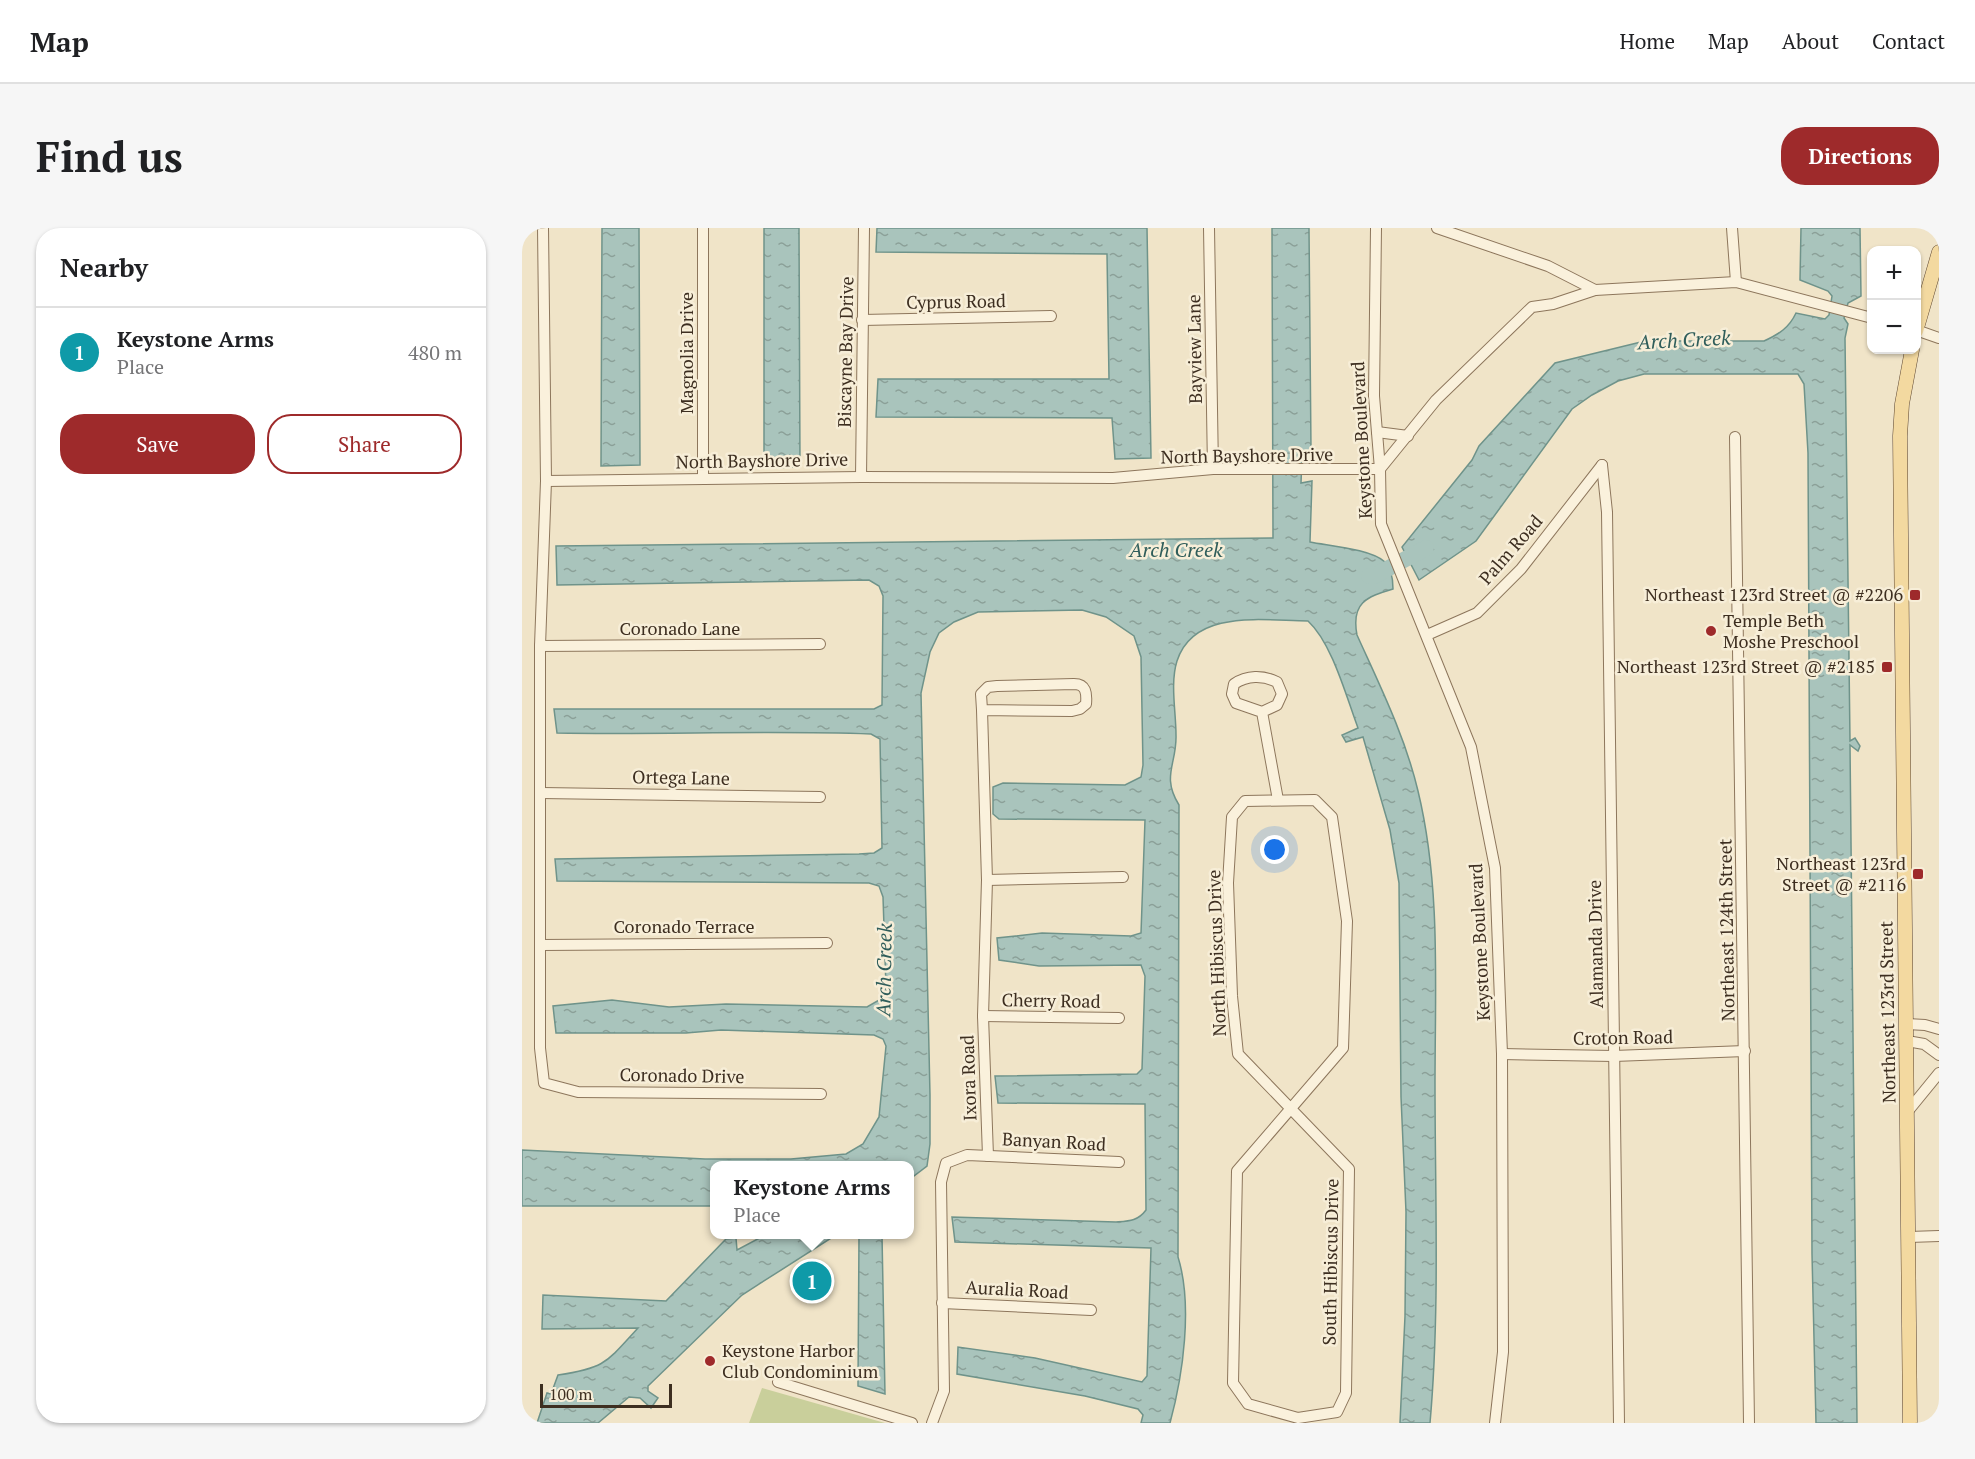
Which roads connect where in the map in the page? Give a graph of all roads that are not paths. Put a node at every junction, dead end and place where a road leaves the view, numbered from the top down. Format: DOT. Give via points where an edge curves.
graph roads {
  1 [pos="543,228"];
  2 [pos="703,228"];
  3 [pos="864,228"];
  4 [pos="1209,228"];
  5 [pos="1376,228"];
  6 [pos="1437,228"];
  7 [pos="1732,228"];
  8 [pos="1939,252"];
  9 [pos="1736,282"];
  10 [pos="1595,290"];
  11 [pos="1051,316"];
  12 [pos="1921,316"];
  13 [pos="1867,317"];
  14 [pos="862,320"];
  15 [pos="1921,331"];
  16 [pos="1939,338"];
  17 [pos="1911,354"];
  18 [pos="1377,432"];
  19 [pos="1408,436"];
  20 [pos="1735,437"];
  21 [pos="1602,465"];
  22 [pos="1213,470"];
  23 [pos="1380,470"];
  24 [pos="861,477"];
  25 [pos="703,479"];
  26 [pos="546,481"];
  27 [pos="1427,635"];
  28 [pos="820,644"];
  29 [pos="540,646"];
  30 [pos="982,710"];
  31 [pos="1262,712"];
  32 [pos="541,793"];
  33 [pos="820,797"];
  34 [pos="1278,800"];
  35 [pos="1123,877"];
  36 [pos="987,880"];
  37 [pos="827,943"];
  38 [pos="541,945"];
  39 [pos="983,1016"];
  40 [pos="1119,1018"];
  41 [pos="1907,1024"];
  42 [pos="1939,1029"];
  43 [pos="1907,1041"];
  44 [pos="1745,1051"];
  45 [pos="1502,1054"];
  46 [pos="1939,1055"];
  47 [pos="1614,1056"];
  48 [pos="1939,1073"];
  49 [pos="1934,1086"];
  50 [pos="821,1094"];
  51 [pos="1290,1107"];
  52 [pos="1908,1111"];
  53 [pos="988,1156"];
  54 [pos="1119,1162"];
  55 [pos="1939,1236"];
  56 [pos="1909,1237"];
  57 [pos="942,1303"];
  58 [pos="1091,1310"];
  59 [pos="778,1382"];
  60 [pos="1297,1420"];
  61 [pos="912,1423"];
  62 [pos="932,1423"];
  63 [pos="1495,1423"];
  64 [pos="1619,1423"];
  65 [pos="1749,1423"];
  66 [pos="1910,1423"];
  1 -- 26 [label="street"];
  2 -- 25 [label="street, Magnolia Drive"];
  3 -- 14 [label="street, Biscayne Bay Drive"];
  4 -- 22 [label="street, Bayview Lane"];
  5 -- 18 [label="street, Keystone Boulevard"];
  6 -- 10 [label="street" via="1548,266"];
  7 -- 9 [label="street"];
  8 -- 12 [label="main road"];
  9 -- 10 [label="street"];
  9 -- 13 [label="street"];
  10 -- 19 [label="street" via="1532,307 1436,400"];
  11 -- 14 [label="street, Cyprus Road"];
  14 -- 24 [label="street, Biscayne Bay Drive"];
  15 -- 16 [label="street"];
  17 -- 41 [label="main road, Northeast 123rd Street" via="1900,436"];
  18 -- 19 [label="street"];
  18 -- 23 [label="street, Keystone Boulevard"];
  19 -- 23 [label="street"];
  20 -- 44 [label="street, Northeast 124th Street"];
  21 -- 27 [label="street, Palm Road" via="1521,569 1477,613"];
  21 -- 47 [label="street, Alamanda Drive" via="1607,512"];
  22 -- 23 [label="street, North Bayshore Drive"];
  22 -- 24 [label="street, North Bayshore Drive" via="1113,478"];
  23 -- 27 [label="street, Keystone Boulevard" via="1381,524"];
  24 -- 25 [label="street, North Bayshore Drive"];
  25 -- 26 [label="street, North Bayshore Drive"];
  26 -- 29 [label="street"];
  27 -- 45 [label="street, Keystone Boulevard" via="1471,747 1495,868"];
  28 -- 29 [label="street, Coronado Lane"];
  29 -- 32 [label="street"];
  30 -- 30 [label="street, Ixora Road" via="981,694 988,687 1080,684 1087,696 1086,704 1071,711"];
  30 -- 36 [label="street, Ixora Road"];
  31 -- 31 [label="street" via="1277,705 1282,694 1277,682 1266,677 1242,678 1234,684 1232,694 1236,703"];
  31 -- 34 [label="street"];
  32 -- 33 [label="street, Ortega Lane"];
  32 -- 38 [label="street"];
  34 -- 51 [label="street, North Hibiscus Drive" via="1245,801 1232,817 1228,883 1238,1054"];
  34 -- 51 [label="street" via="1315,800 1332,817 1347,921 1343,1048"];
  35 -- 36 [label="street"];
  36 -- 39 [label="street, Ixora Road"];
  37 -- 38 [label="street, Coronado Terrace"];
  38 -- 50 [label="street, Coronado Drive" via="540,1048 544,1083 578,1092"];
  39 -- 40 [label="street, Cherry Road"];
  39 -- 53 [label="street, Ixora Road"];
  41 -- 42 [label="street"];
  41 -- 43 [label="main road, Northeast 123rd Street"];
  43 -- 46 [label="street" via="1924,1044"];
  43 -- 52 [label="main road, Northeast 123rd Street"];
  44 -- 47 [label="street, Croton Road"];
  44 -- 65 [label="street, Northeast 124th Street"];
  45 -- 47 [label="street, Croton Road"];
  45 -- 63 [label="street, Keystone Boulevard" via="1503,1352"];
  47 -- 64 [label="street, Alamanda Drive"];
  48 -- 49 [label="street"];
  49 -- 52 [label="street"];
  51 -- 60 [label="street, South Hibiscus Drive" via="1348,1169 1346,1393 1336,1412"];
  51 -- 60 [label="street" via="1237,1172 1233,1383 1248,1404"];
  52 -- 56 [label="main road, Northeast 123rd Street"];
  53 -- 54 [label="street, Banyan Road"];
  53 -- 57 [label="street" via="968,1155 946,1163 941,1182"];
  55 -- 56 [label="street"];
  56 -- 66 [label="main road, Northeast 123rd Street"];
  57 -- 58 [label="street, Auralia Road"];
  57 -- 62 [label="street" via="944,1391"];
  59 -- 61 [label="street"];
}
